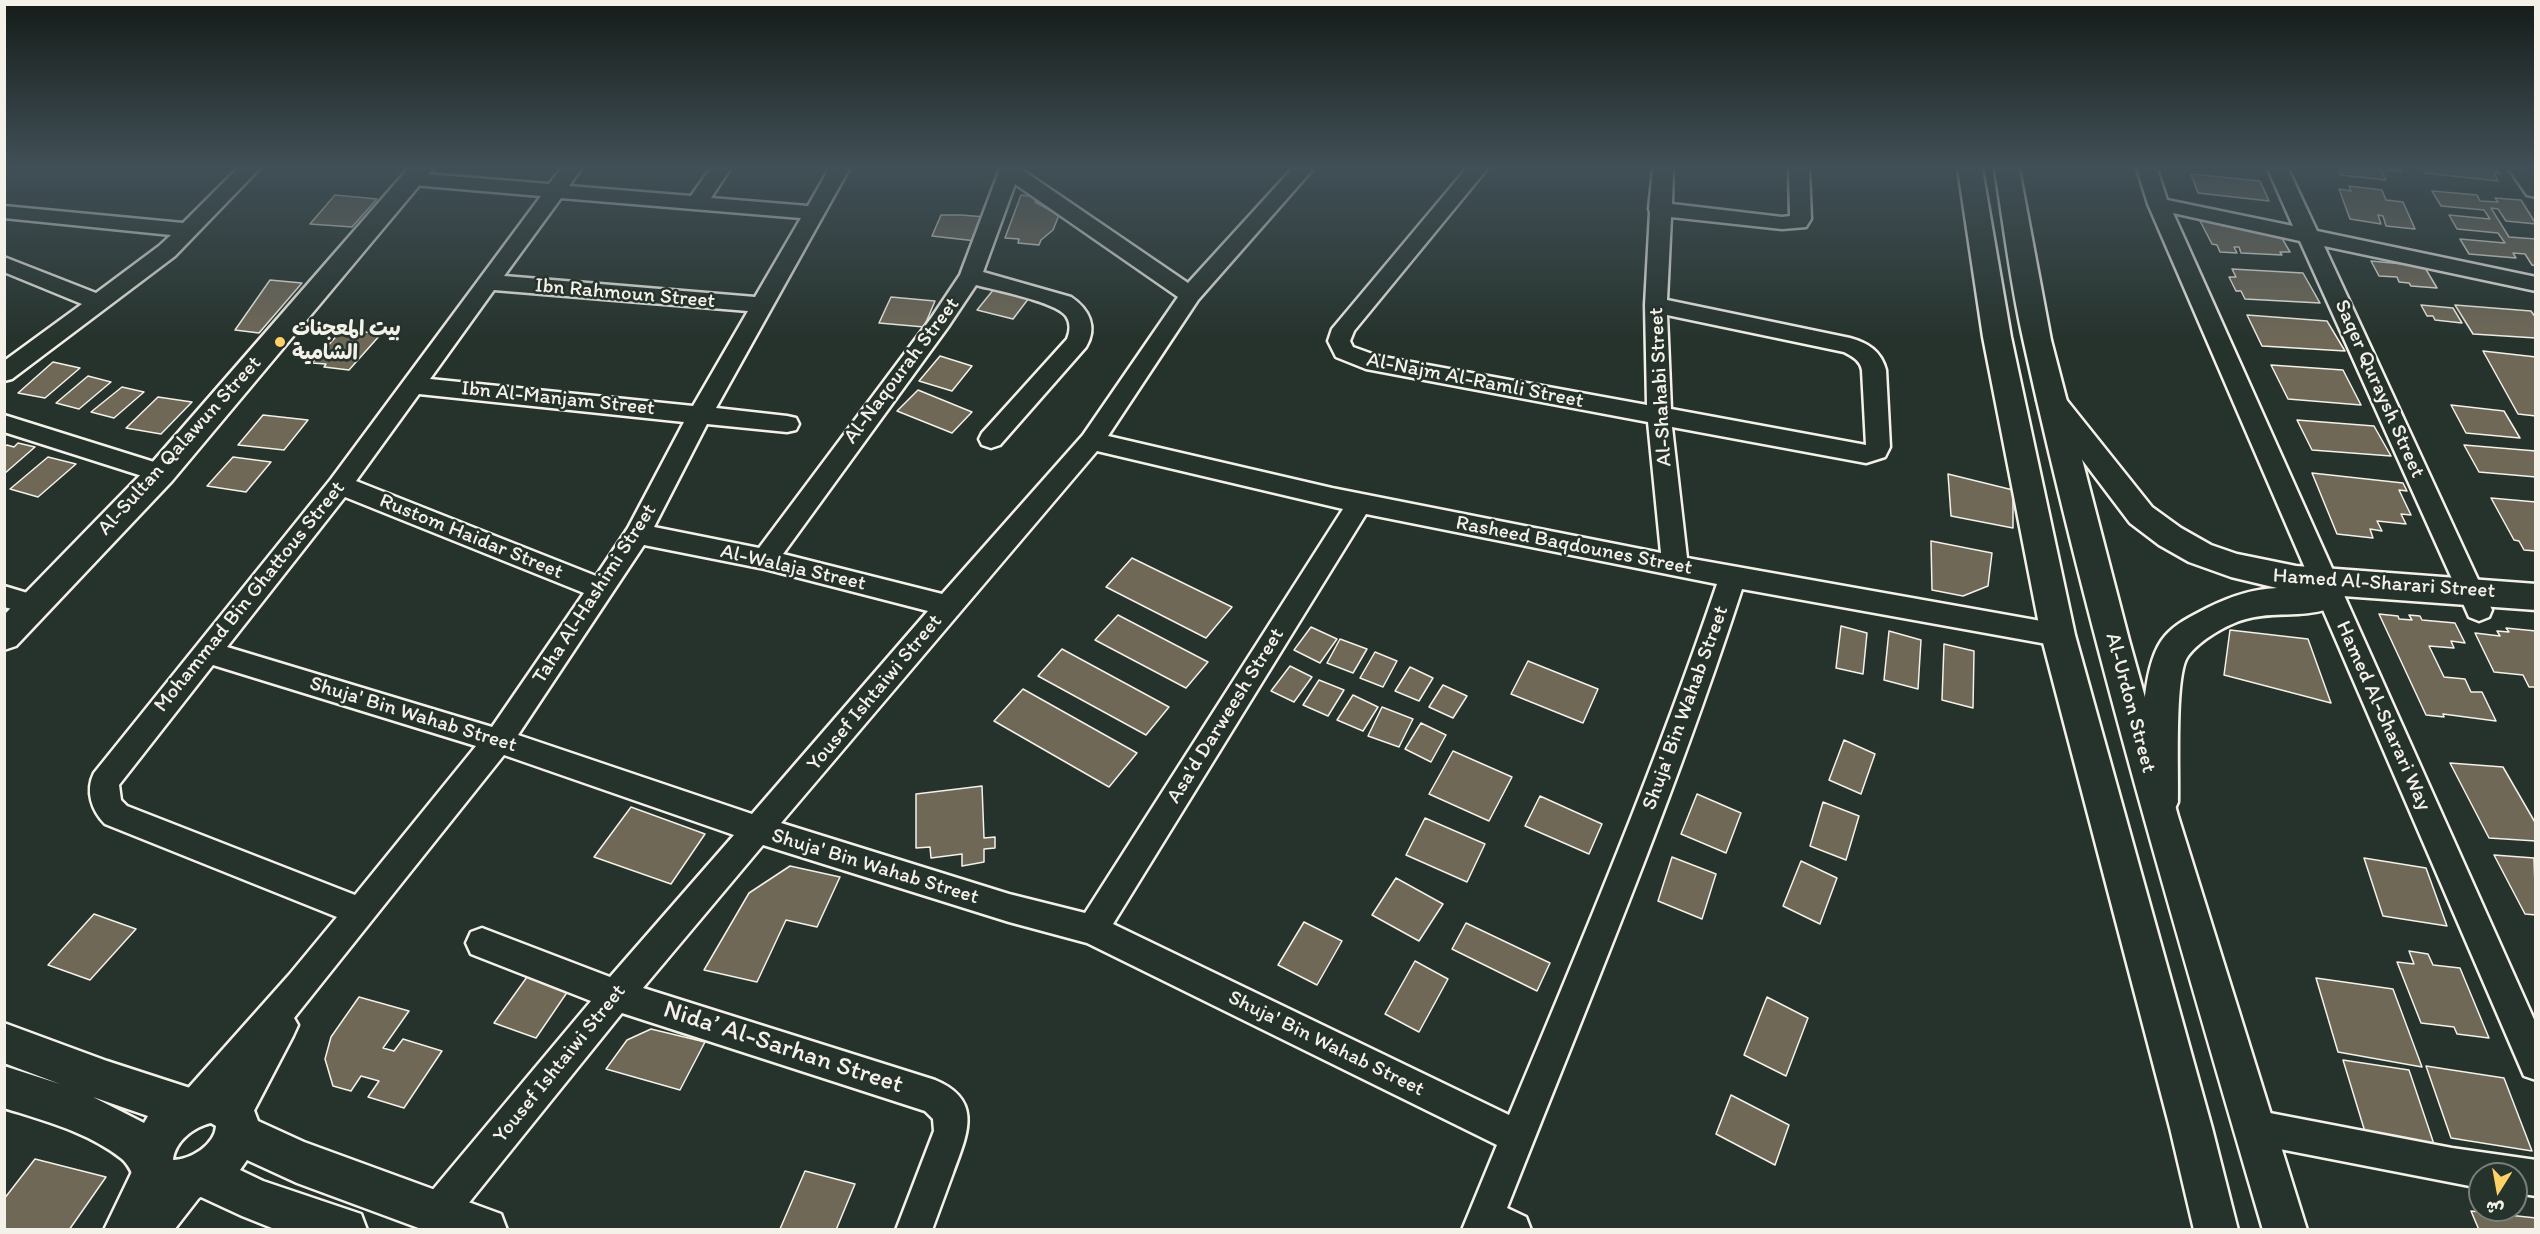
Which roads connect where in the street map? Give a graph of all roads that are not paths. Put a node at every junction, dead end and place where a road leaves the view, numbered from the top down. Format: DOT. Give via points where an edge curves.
graph roads {
  1 [pos="145,227"];
  2 [pos="192,227"];
  3 [pos="372,227"];
  4 [pos="528,227"];
  5 [pos="806,227"];
  6 [pos="989,227"];
  7 [pos="1091,227"];
  8 [pos="1252,227"];
  9 [pos="1428,227"];
  10 [pos="1658,227"];
  11 [pos="1979,227"];
  12 [pos="2017,227"];
  13 [pos="2168,227"];
  14 [pos="2268,227"];
  15 [pos="2305,227"];
  16 [pos="188,231"];
  17 [pos="2309,235"];
  18 [pos="4,264"];
  19 [pos="971,276"];
  20 [pos="487,282"];
  21 [pos="2535,284"];
  22 [pos="1190,295"];
  23 [pos="100,303"];
  24 [pos="763,305"];
  25 [pos="1656,305"];
  26 [pos="4,374"];
  27 [pos="415,385"];
  28 [pos="2051,400"];
  29 [pos="701,413"];
  30 [pos="1659,417"];
  31 [pos="4,423"];
  32 [pos="787,424"];
  33 [pos="991,439"];
  34 [pos="1092,441"];
  35 [pos="161,473"];
  36 [pos="340,484"];
  37 [pos="1360,503"];
  38 [pos="638,534"];
  39 [pos="765,559"];
  40 [pos="1675,566"];
  41 [pos="1731,578"];
  42 [pos="602,589"];
  43 [pos="2327,591"];
  44 [pos="4,597"];
  45 [pos="2535,597"];
  46 [pos="2474,599"];
  47 [pos="35,605"];
  48 [pos="948,606"];
  49 [pos="2535,616"];
  50 [pos="2058,634"];
  51 [pos="4,637"];
  52 [pos="208,652"];
  53 [pos="498,741"];
  54 [pos="2160,816"];
  55 [pos="759,830"];
  56 [pos="360,911"];
  57 [pos="1092,930"];
  58 [pos="482,943"];
  59 [pos="616,995"];
  60 [pos="4,1042"];
  61 [pos="2535,1064"];
  62 [pos="4,1087"];
  63 [pos="214,1115"];
  64 [pos="2254,1127"];
  65 [pos="1519,1138"];
  66 [pos="2468,1168"];
  67 [pos="173,1170"];
  68 [pos="438,1212"];
  69 [pos="1492,1226"];
  70 [pos="122,1230"];
  71 [pos="151,1230"];
  72 [pos="345,1230"];
  73 [pos="485,1230"];
  74 [pos="914,1230"];
  75 [pos="2216,1230"];
  76 [pos="2285,1230"];
  1 -- 16 [label="street"];
  2 -- 16 [label="street"];
  3 -- 35 [label="main road, Al-Sultan Qalawun Street"];
  4 -- 20 [label="street, Mohammad Bin Ghattous Street"];
  5 -- 24 [label="street, Taha Al-Hashimi Street"];
  6 -- 19 [label="street, Al-Naqourah Street"];
  7 -- 22 [label="street"];
  8 -- 22 [label="street, Yousef Ishtaiwi Street"];
  9 -- 30 [label="street, Al-Najm Al-Ramli Street" via="1342,329 1339,341 1344,352 1374,363"];
  10 -- 25 [label="street, Al-Shahabi Street"];
  11 -- 50 [label="main road" via="1997,337"];
  12 -- 28 [label="main road, Al-Urdon Street"];
  13 -- 43 [label="street, Hamed Al-Sharari Way"];
  14 -- 17 [label="street"];
  15 -- 17 [label="street, Saqer Quraysh Street"];
  16 -- 23 [label="street"];
  17 -- 21 [label="street"];
  17 -- 46 [label="street, Saqer Quraysh Street"];
  18 -- 23 [label="street"];
  19 -- 33 [label="street" via="1063,302 1081,320 1078,342"];
  19 -- 39 [label="street, Al-Naqourah Street"];
  20 -- 24 [label="street, Ibn Rahmoun Street"];
  20 -- 27 [label="street, Mohammad Bin Ghattous Street"];
  22 -- 34 [label="street, Yousef Ishtaiwi Street"];
  23 -- 26 [label="street"];
  24 -- 29 [label="street, Taha Al-Hashimi Street"];
  25 -- 30 [label="street, Al-Shahabi Street"];
  25 -- 30 [label="street" via="1850,346 1864,353 1874,370 1878,447 1866,454"];
  27 -- 29 [label="street, Ibn Al-Manjam Street"];
  27 -- 36 [label="street, Mohammad Bin Ghattous Street"];
  28 -- 43 [label="main road, Hamed Al-Sharari Street" via="2141,515 2157,529 2199,554 2249,572"];
  28 -- 54 [label="main road, Al-Urdon Street"];
  29 -- 32 [label="street, Ibn Al-Manjam Street"];
  29 -- 38 [label="street, Taha Al-Hashimi Street"];
  30 -- 40 [label="street, Al-Shahabi Street"];
  31 -- 35 [label="street"];
  34 -- 37 [label="street, Rasheed Baqdounes Street"];
  34 -- 48 [label="street, Yousef Ishtaiwi Street"];
  35 -- 47 [label="main road, Al-Sultan Qalawun Street"];
  36 -- 42 [label="street, Rustom Haidar Street"];
  36 -- 52 [label="street, Mohammad Bin Ghattous Street"];
  37 -- 40 [label="street, Rasheed Baqdounes Street"];
  37 -- 57 [label="street, Asa'd Darweesh Street"];
  38 -- 39 [label="street, Al-Walaja Street"];
  38 -- 42 [label="street, Taha Al-Hashimi Street"];
  39 -- 48 [label="street, Al-Walaja Street"];
  40 -- 41 [label="street, Rasheed Baqdounes Street"];
  41 -- 50 [label="street, Rasheed Baqdounes Street"];
  41 -- 65 [label="street, Shuja' Bin Wahab Street" via="1674,746"];
  42 -- 53 [label="street, Taha Al-Hashimi Street"];
  43 -- 46 [label="main road, Hamed Al-Sharari Street"];
  43 -- 54 [label="main road, Hamed Al-Sharari Street" via="2236,608 2194,630 2176,646 2167,663 2163,684"];
  43 -- 61 [label="street, Hamed Al-Sharari Way"];
  44 -- 47 [label="street"];
  45 -- 46 [label="main road, Hamed Al-Sharari Street"];
  46 -- 49 [label="main road, Hamed Al-Sharari Street"];
  47 -- 51 [label="main road, Al-Sultan Qalawun Street"];
  48 -- 55 [label="street, Yousef Ishtaiwi Street"];
  50 -- 75 [label="main road"];
  52 -- 53 [label="street, Shuja' Bin Wahab Street"];
  52 -- 56 [label="street, Mohammad Bin Ghattous Street" via="104,782 107,806 116,815"];
  53 -- 55 [label="street, Shuja' Bin Wahab Street"];
  53 -- 56 [label="street, Taha Al-Hashimi Street"];
  54 -- 64 [label="main road, Al-Urdon Street"];
  55 -- 57 [label="street, Shuja' Bin Wahab Street"];
  55 -- 59 [label="street, Yousef Ishtaiwi Street"];
  56 -- 63 [label="street, Taha Al-Hashimi Street" via="301,987"];
  57 -- 65 [label="street, Shuja' Bin Wahab Street"];
  58 -- 59 [label="street, Nida’ Al-Sarhan Street"];
  59 -- 68 [label="street, Yousef Ishtaiwi Street"];
  59 -- 74 [label="street, Nida’ Al-Sarhan Street" via="935,1097 947,1106 952,1118 951,1131"];
  60 -- 63 [label="main road" via="107,1082"];
  62 -- 67 [label="main road" via="108,1125"];
  63 -- 67 [label="main road" via="225,1156"];
  63 -- 67 [label="main road" via="164,1129 155,1142"];
  63 -- 68 [label="main road" via="297,1161"];
  64 -- 66 [label="street"];
  64 -- 76 [label="main road, Al-Urdon Street"];
  65 -- 69 [label="street, Shuja' Bin Wahab Street"];
  67 -- 70 [label="street"];
  67 -- 71 [label="street"];
  67 -- 72 [label="main road"];
  68 -- 73 [label="main road"];
}
